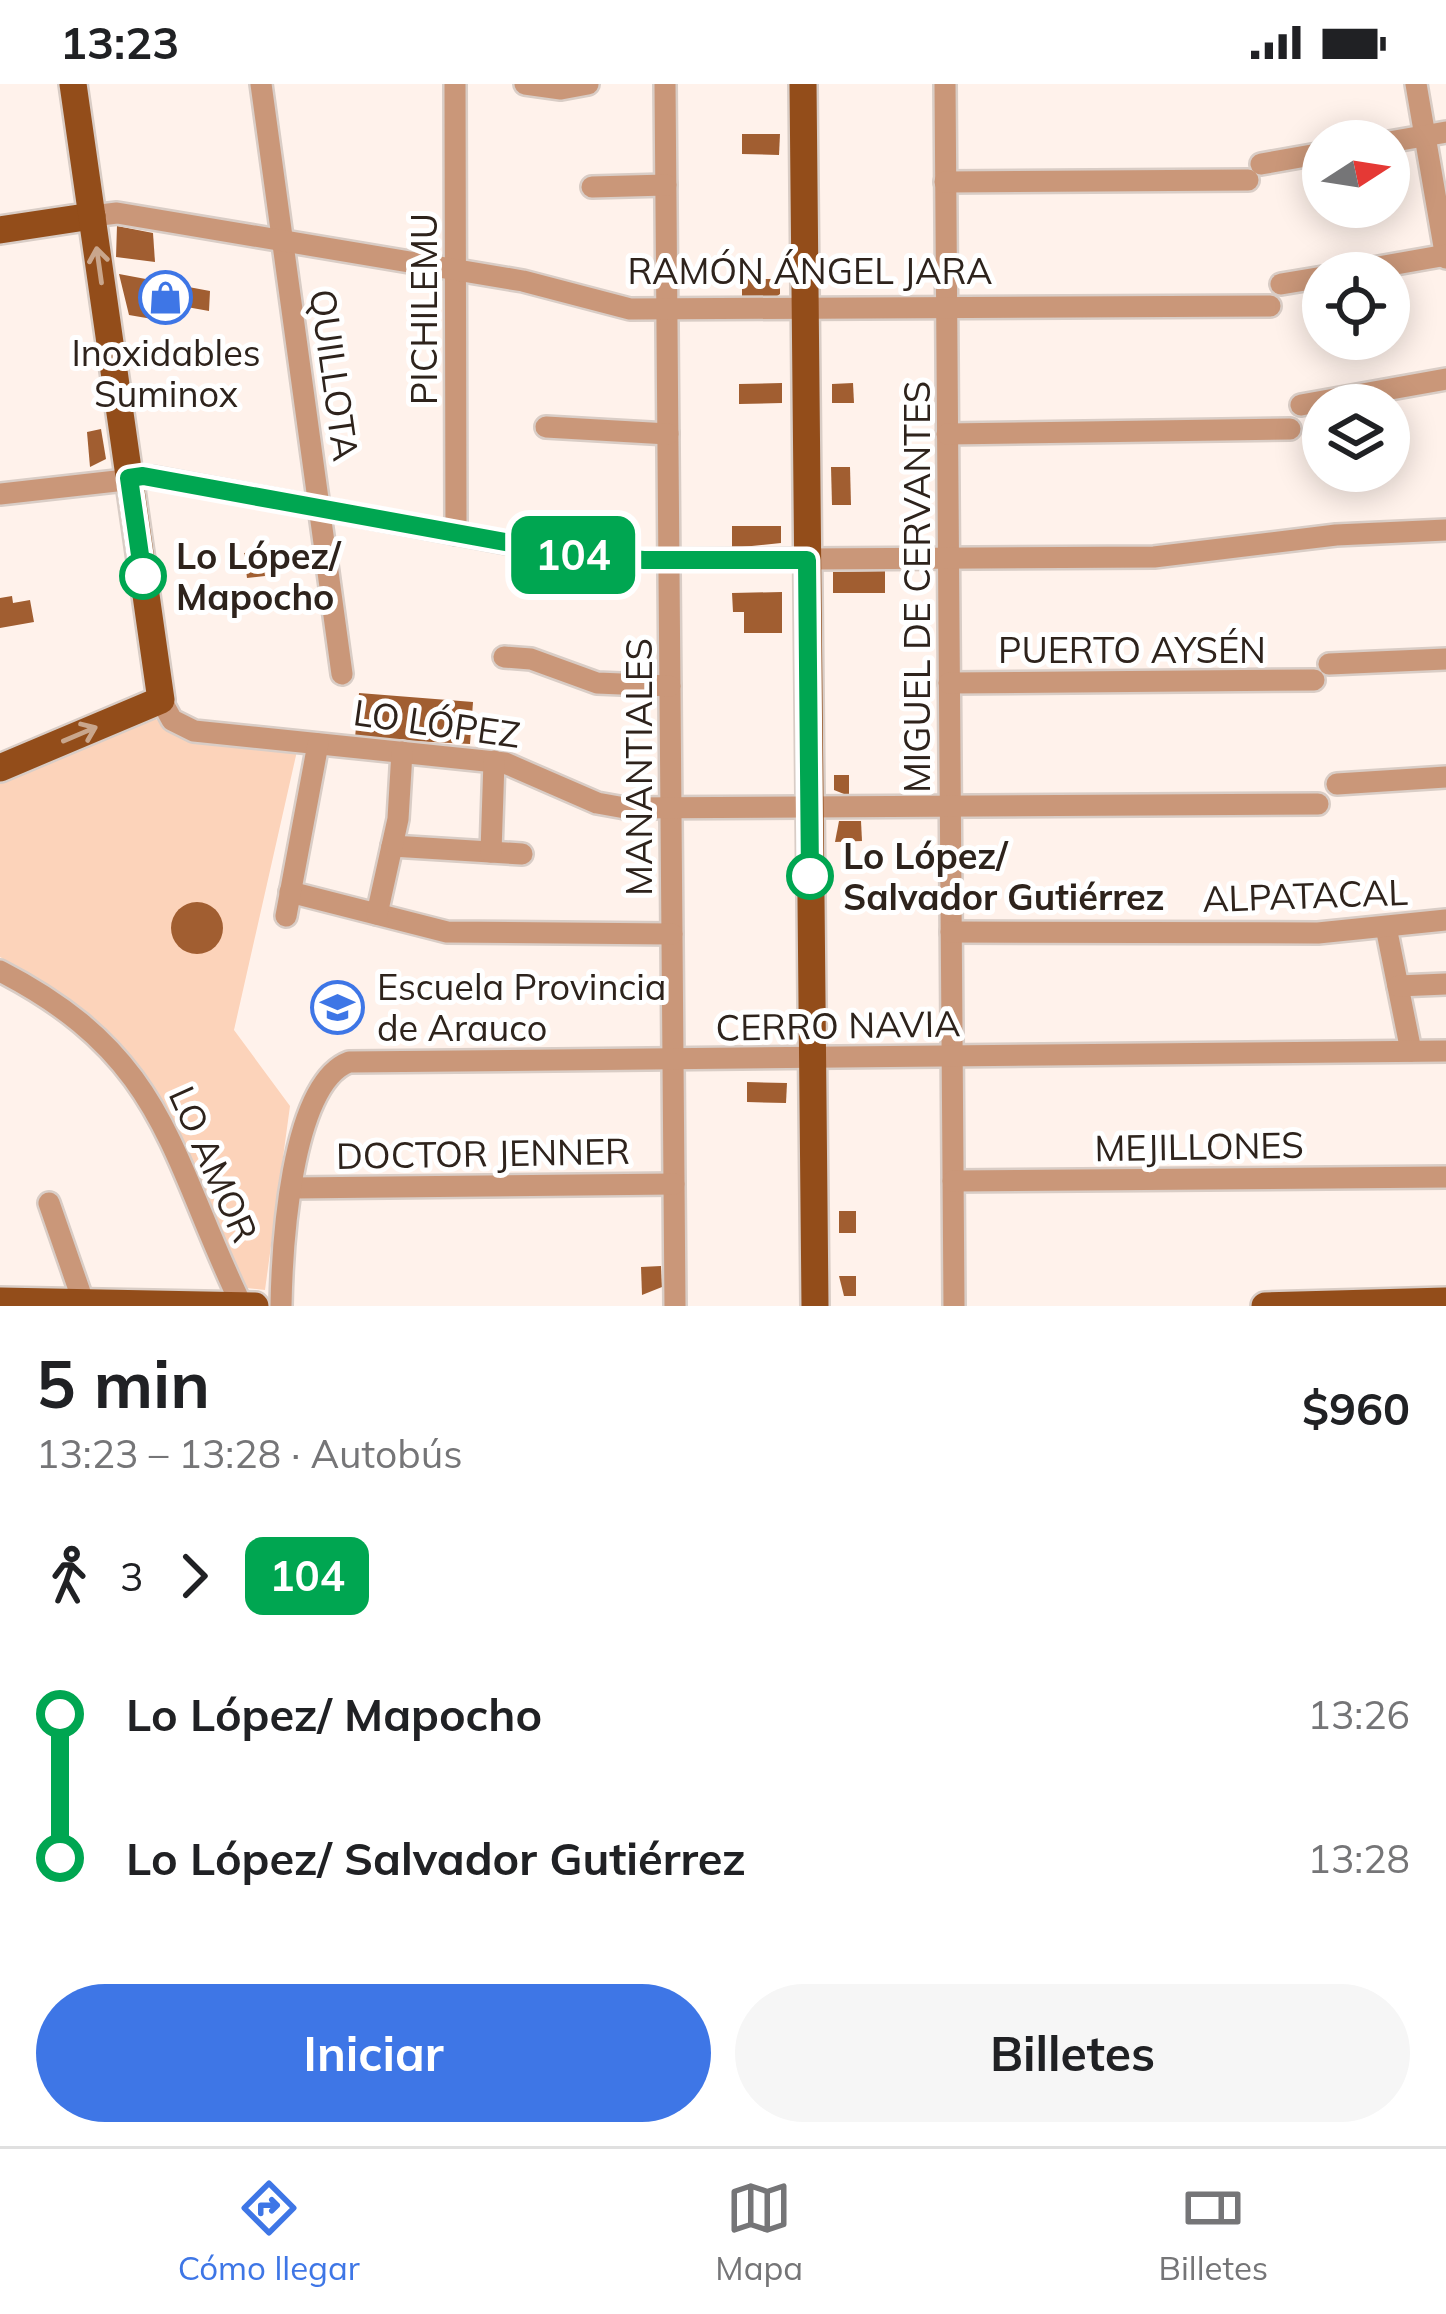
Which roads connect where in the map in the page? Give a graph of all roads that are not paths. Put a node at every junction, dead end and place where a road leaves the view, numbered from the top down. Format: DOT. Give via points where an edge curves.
graph roads {
  1 [pos="73,84"];
  2 [pos="261,84"];
  3 [pos="455,84"];
  4 [pos="525,84"];
  5 [pos="587,84"];
  6 [pos="665,84"];
  7 [pos="803,84"];
  8 [pos="944,84"];
  9 [pos="1416,84"];
  10 [pos="1435,134"];
  11 [pos="1302,159"];
  12 [pos="945,182"];
  13 [pos="666,185"];
  14 [pos="592,187"];
  15 [pos="92,216"];
  16 [pos="0,230"];
  17 [pos="283,241"];
  18 [pos="1446,256"];
  19 [pos="1410,262"];
  20 [pos="456,270"];
  21 [pos="1302,280"];
  22 [pos="1281,284"];
  23 [pos="946,306"];
  24 [pos="1270,306"];
  25 [pos="804,308"];
  26 [pos="667,309"];
  27 [pos="1446,379"];
  28 [pos="1301,405"];
  29 [pos="546,427"];
  30 [pos="1290,429"];
  31 [pos="668,434"];
  32 [pos="947,434"];
  33 [pos="129,478"];
  34 [pos="0,494"];
  35 [pos="320,509"];
  36 [pos="1446,530"];
  37 [pos="457,535"];
  38 [pos="948,558"];
  39 [pos="807,560"];
  40 [pos="669,561"];
  41 [pos="504,657"];
  42 [pos="1446,659"];
  43 [pos="342,674"];
  44 [pos="950,683"];
  45 [pos="670,686"];
  46 [pos="160,700"];
  47 [pos="318,744"];
  48 [pos="402,752"];
  49 [pos="494,761"];
  50 [pos="0,768"];
  51 [pos="1446,777"];
  52 [pos="1337,784"];
  53 [pos="1318,805"];
  54 [pos="950,807"];
  55 [pos="671,808"];
  56 [pos="809,808"];
  57 [pos="392,847"];
  58 [pos="490,852"];
  59 [pos="522,854"];
  60 [pos="290,892"];
  61 [pos="377,914"];
  62 [pos="286,916"];
  63 [pos="1446,920"];
  64 [pos="1387,927"];
  65 [pos="951,932"];
  66 [pos="672,934"];
  67 [pos="0,970"];
  68 [pos="1446,984"];
  69 [pos="1398,986"];
  70 [pos="1411,1051"];
  71 [pos="1446,1051"];
  72 [pos="952,1057"];
  73 [pos="813,1058"];
  74 [pos="673,1059"];
  75 [pos="1446,1177"];
  76 [pos="953,1181"];
  77 [pos="674,1184"];
  78 [pos="292,1188"];
  79 [pos="50,1203"];
  80 [pos="0,1301"];
  81 [pos="1446,1301"];
  82 [pos="93,1303"];
  83 [pos="246,1305"];
  84 [pos="281,1306"];
  85 [pos="675,1306"];
  86 [pos="815,1306"];
  87 [pos="955,1306"];
  88 [pos="1265,1306"];
  1 -- 15 [label="main road"];
  2 -- 17 [label="street, QUILLOTA"];
  3 -- 20 [label="street, PICHILEMU"];
  4 -- 5 [label="street"];
  6 -- 13 [label="street, MANANTIALES"];
  7 -- 25 [label="main road"];
  8 -- 12 [label="street, MIGUEL DE CERVANTES"];
  9 -- 10 [label="street"];
  10 -- 18 [label="street"];
  11 -- 12 [label="street" via="1254,172"];
  12 -- 23 [label="street, MIGUEL DE CERVANTES"];
  13 -- 14 [label="street"];
  13 -- 26 [label="street, MANANTIALES"];
  15 -- 16 [label="main road, RAMÓN ÁNGEL JARA"];
  15 -- 17 [label="street, RAMÓN ÁNGEL JARA" via="117,213"];
  33 -- 15 [label="main road, one-way"];
  17 -- 20 [label="street, RAMÓN ÁNGEL JARA"];
  17 -- 35 [label="street, QUILLOTA"];
  18 -- 19 [label="street"];
  20 -- 26 [label="street, RAMÓN ÁNGEL JARA" via="620,308"];
  20 -- 37 [label="street, PICHILEMU"];
  21 -- 22 [label="street"];
  23 -- 24 [label="street, RAMÓN ÁNGEL JARA"];
  23 -- 25 [label="street, RAMÓN ÁNGEL JARA"];
  23 -- 32 [label="street, MIGUEL DE CERVANTES"];
  25 -- 26 [label="street, RAMÓN ÁNGEL JARA"];
  25 -- 39 [label="main road"];
  26 -- 31 [label="street, MANANTIALES"];
  27 -- 28 [label="street"];
  29 -- 31 [label="street"];
  30 -- 32 [label="street"];
  31 -- 40 [label="street, MANANTIALES"];
  32 -- 38 [label="street, MIGUEL DE CERVANTES"];
  33 -- 34 [label="street"];
  33 -- 35 [label="street"];
  33 -- 46 [label="main road"];
  35 -- 37 [label="street"];
  35 -- 43 [label="street, QUILLOTA"];
  36 -- 38 [label="street" via="1154,556"];
  37 -- 40 [label="street"];
  38 -- 39 [label="street"];
  38 -- 44 [label="street, MIGUEL DE CERVANTES"];
  39 -- 40 [label="street"];
  39 -- 56 [label="main road"];
  40 -- 45 [label="street, MANANTIALES"];
  41 -- 45 [label="street" via="597,683"];
  42 -- 44 [label="street, PUERTO AYSÉN" via="1322,672"];
  44 -- 54 [label="street, MIGUEL DE CERVANTES"];
  45 -- 55 [label="street, MANANTIALES"];
  46 -- 47 [label="street, LO LÓPEZ" via="172,720 194,731"];
  50 -- 46 [label="main road, one-way"];
  47 -- 48 [label="street, LO LÓPEZ"];
  47 -- 60 [label="street"];
  48 -- 49 [label="street, LO LÓPEZ"];
  48 -- 57 [label="street"];
  49 -- 55 [label="street, LO LÓPEZ" via="597,803"];
  49 -- 58 [label="street"];
  51 -- 52 [label="street"];
  53 -- 54 [label="street, LO LÓPEZ"];
  54 -- 56 [label="street, LO LÓPEZ"];
  54 -- 65 [label="street, MIGUEL DE CERVANTES"];
  55 -- 56 [label="street, LO LÓPEZ"];
  55 -- 66 [label="street, MANANTIALES"];
  56 -- 73 [label="main road"];
  57 -- 58 [label="street"];
  57 -- 61 [label="street"];
  58 -- 59 [label="street"];
  60 -- 61 [label="street"];
  60 -- 62 [label="street"];
  61 -- 66 [label="street" via="447,932"];
  63 -- 64 [label="street, ALPATACAL"];
  64 -- 65 [label="street, ALPATACAL"];
  64 -- 69 [label="street"];
  65 -- 72 [label="street, MIGUEL DE CERVANTES"];
  66 -- 74 [label="street, MANANTIALES"];
  67 -- 83 [label="street, LO AMOR" via="73,1019 151,1097"];
  68 -- 69 [label="street"];
  69 -- 70 [label="street"];
  70 -- 71 [label="street, CERRO NAVIA"];
  70 -- 72 [label="street, CERRO NAVIA"];
  72 -- 73 [label="street, CERRO NAVIA"];
  72 -- 76 [label="street, MIGUEL DE CERVANTES"];
  73 -- 74 [label="street, CERRO NAVIA"];
  73 -- 86 [label="main road"];
  74 -- 77 [label="street, MANANTIALES"];
  74 -- 78 [label="street, CERRO NAVIA" via="343,1064 309,1113"];
  75 -- 76 [label="street, MEJILLONES"];
  76 -- 87 [label="street, MIGUEL DE CERVANTES"];
  77 -- 78 [label="street, DOCTOR JENNER"];
  77 -- 85 [label="street, MANANTIALES"];
  78 -- 84 [label="street, CERRO NAVIA"];
  79 -- 82 [label="street"];
  80 -- 82 [label="main road"];
  81 -- 88 [label="main road"];
  82 -- 83 [label="main road"];
}
